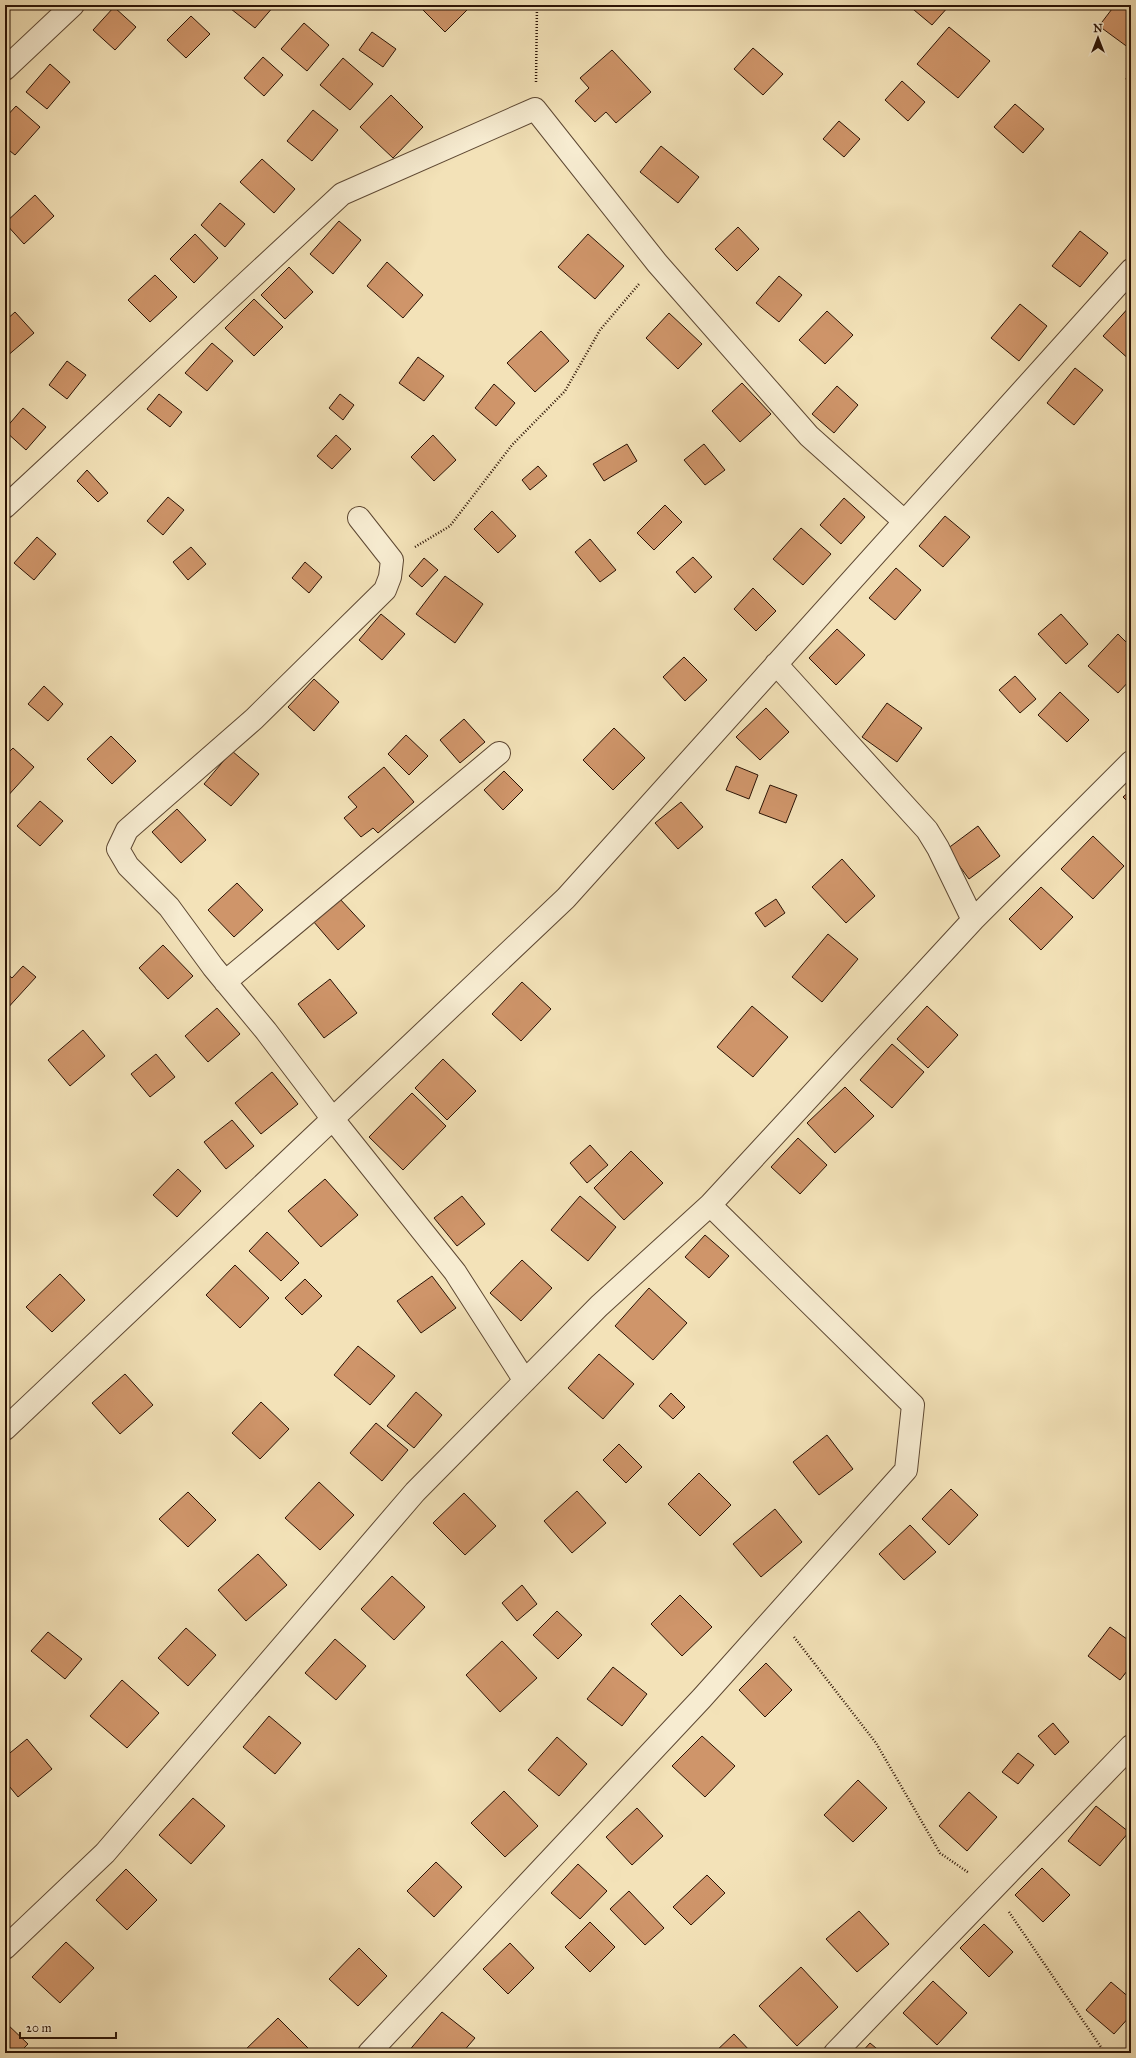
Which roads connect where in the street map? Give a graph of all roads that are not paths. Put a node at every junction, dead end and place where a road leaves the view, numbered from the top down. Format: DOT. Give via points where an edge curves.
graph roads {
  1 [pos="73,5"];
  2 [pos="5,69"];
  3 [pos="1131,270"];
  4 [pos="5,507"];
  5 [pos="359,518"];
  6 [pos="904,521"];
  7 [pos="776,664"];
  8 [pos="499,753"];
  9 [pos="1131,762"];
  10 [pos="973,920"];
  11 [pos="225,982"];
  12 [pos="332,1118"];
  13 [pos="710,1206"];
  14 [pos="525,1381"];
  15 [pos="5,1430"];
  16 [pos="1131,1746"];
  17 [pos="5,1948"];
  18 [pos="369,2053"];
  19 [pos="835,2053"];
  1 -- 2 [label="street"];
  3 -- 6 [label="street"];
  4 -- 6 [label="street" via="342,194 535,109 657,264 809,436"];
  5 -- 11 [label="street" via="392,560 385,590 254,719 128,830 118,849 128,866 169,907"];
  6 -- 7 [label="street"];
  7 -- 10 [label="street" via="927,830"];
  7 -- 12 [label="street" via="566,898"];
  8 -- 11 [label="street"];
  9 -- 10 [label="street"];
  10 -- 13 [label="street"];
  11 -- 12 [label="street"];
  12 -- 14 [label="street" via="455,1272"];
  12 -- 15 [label="street"];
  13 -- 14 [label="street" via="599,1306"];
  13 -- 18 [label="street" via="913,1404 906,1470 702,1698"];
  14 -- 17 [label="street" via="415,1492 105,1854"];
  16 -- 19 [label="street"];
}
